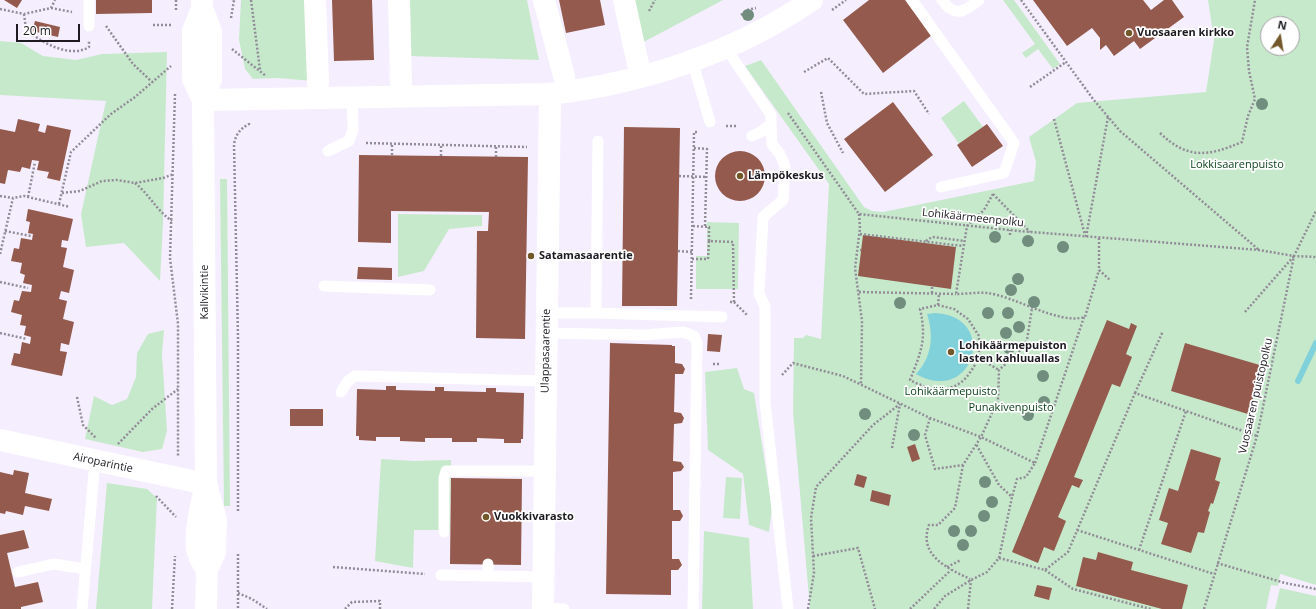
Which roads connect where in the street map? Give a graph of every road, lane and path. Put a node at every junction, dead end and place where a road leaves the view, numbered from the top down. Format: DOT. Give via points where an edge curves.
graph roads {
  1 [pos="55,0"];
  2 [pos="89,0"];
  3 [pos="176,0"];
  4 [pos="251,0"];
  5 [pos="315,0"];
  6 [pos="399,0"];
  7 [pos="544,0"];
  8 [pos="624,0"];
  9 [pos="846,0"];
  10 [pos="912,0"];
  11 [pos="942,0"];
  12 [pos="979,0"];
  13 [pos="1021,0"];
  14 [pos="1255,0"];
  15 [pos="202,4"];
  16 [pos="820,6"];
  17 [pos="51,8"];
  18 [pos="0,9"];
  19 [pos="68,12"];
  20 [pos="24,14"];
  21 [pos="176,14"];
  22 [pos="152,25"];
  23 [pos="176,25"];
  24 [pos="89,26"];
  25 [pos="105,26"];
  26 [pos="231,48"];
  27 [pos="726,48"];
  28 [pos="692,60"];
  29 [pos="176,62"];
  30 [pos="1066,62"];
  31 [pos="260,71"];
  32 [pos="640,71"];
  33 [pos="804,72"];
  34 [pos="564,76"];
  35 [pos="269,78"];
  36 [pos="152,82"];
  37 [pos="318,83"];
  38 [pos="1030,87"];
  39 [pos="401,90"];
  40 [pos="175,92"];
  41 [pos="821,92"];
  42 [pos="550,94"];
  43 [pos="352,98"];
  44 [pos="203,100"];
  45 [pos="786,110"];
  46 [pos="929,114"];
  47 [pos="1108,117"];
  48 [pos="1054,120"];
  49 [pos="710,122"];
  50 [pos="249,124"];
  51 [pos="771,124"];
  52 [pos="702,132"];
  53 [pos="1160,133"];
  54 [pos="752,136"];
  55 [pos="349,141"];
  56 [pos="598,141"];
  57 [pos="392,145"];
  58 [pos="441,146"];
  59 [pos="496,146"];
  60 [pos="549,148"];
  61 [pos="694,148"];
  62 [pos="328,151"];
  63 [pos="843,153"];
  64 [pos="392,156"];
  65 [pos="441,156"];
  66 [pos="496,157"];
  67 [pos="36,162"];
  68 [pos="174,174"];
  69 [pos="679,176"];
  70 [pos="693,177"];
  71 [pos="707,177"];
  72 [pos="983,178"];
  73 [pos="135,183"];
  74 [pos="941,187"];
  75 [pos="62,193"];
  76 [pos="993,194"];
  77 [pos="0,196"];
  78 [pos="28,197"];
  79 [pos="13,198"];
  80 [pos="59,204"];
  81 [pos="70,207"];
  82 [pos="1316,211"];
  83 [pos="859,214"];
  84 [pos="172,221"];
  85 [pos="693,226"];
  86 [pos="705,226"];
  87 [pos="967,226"];
  88 [pos="1010,230"];
  89 [pos="5,231"];
  90 [pos="1030,232"];
  91 [pos="860,234"];
  92 [pos="1010,235"];
  93 [pos="31,236"];
  94 [pos="1086,237"];
  95 [pos="1099,238"];
  96 [pos="709,241"];
  97 [pos="925,241"];
  98 [pos="964,241"];
  99 [pos="858,246"];
  100 [pos="963,246"];
  101 [pos="1259,250"];
  102 [pos="678,251"];
  103 [pos="692,252"];
  104 [pos="0,254"];
  105 [pos="857,254"];
  106 [pos="1294,256"];
  107 [pos="1316,257"];
  108 [pos="692,259"];
  109 [pos="1099,270"];
  110 [pos="1110,280"];
  111 [pos="0,282"];
  112 [pos="324,286"];
  113 [pos="932,286"];
  114 [pos="28,288"];
  115 [pos="430,290"];
  116 [pos="859,292"];
  117 [pos="932,294"];
  118 [pos="939,294"];
  119 [pos="956,294"];
  120 [pos="698,301"];
  121 [pos="727,302"];
  122 [pos="734,302"];
  123 [pos="938,305"];
  124 [pos="1032,308"];
  125 [pos="1244,312"];
  126 [pos="596,313"];
  127 [pos="722,317"];
  128 [pos="1085,317"];
  129 [pos="752,320"];
  130 [pos="547,323"];
  131 [pos="1163,331"];
  132 [pos="0,333"];
  133 [pos="27,339"];
  134 [pos="979,358"];
  135 [pos="999,370"];
  136 [pos="546,382"];
  137 [pos="765,382"];
  138 [pos="861,385"];
  139 [pos="178,389"];
  140 [pos="341,392"];
  141 [pos="1135,393"];
  142 [pos="77,397"];
  143 [pos="900,404"];
  144 [pos="1186,411"];
  145 [pos="930,418"];
  146 [pos="981,436"];
  147 [pos="1257,436"];
  148 [pos="0,440"];
  149 [pos="976,444"];
  150 [pos="116,447"];
  151 [pos="892,448"];
  152 [pos="98,451"];
  153 [pos="178,453"];
  154 [pos="1035,463"];
  155 [pos="963,465"];
  156 [pos="545,471"];
  157 [pos="206,484"];
  158 [pos="1012,497"];
  159 [pos="238,519"];
  160 [pos="1077,530"];
  161 [pos="444,532"];
  162 [pos="175,548"];
  163 [pos="238,549"];
  164 [pos="1139,550"];
  165 [pos="813,556"];
  166 [pos="998,558"];
  167 [pos="961,560"];
  168 [pos="1217,563"];
  169 [pos="488,564"];
  170 [pos="333,567"];
  171 [pos="947,567"];
  172 [pos="85,569"];
  173 [pos="951,570"];
  174 [pos="1045,570"];
  175 [pos="18,572"];
  176 [pos="1214,574"];
  177 [pos="441,575"];
  178 [pos="488,576"];
  179 [pos="544,577"];
  180 [pos="971,580"];
  181 [pos="1316,589"];
  182 [pos="238,593"];
  183 [pos="543,608"];
  184 [pos="82,609"];
  185 [pos="172,609"];
  186 [pos="206,609"];
  187 [pos="238,609"];
  188 [pos="266,609"];
  189 [pos="345,609"];
  190 [pos="380,609"];
  191 [pos="564,609"];
  192 [pos="693,609"];
  193 [pos="788,609"];
  194 [pos="808,609"];
  195 [pos="875,609"];
  196 [pos="910,609"];
  197 [pos="934,609"];
  198 [pos="968,609"];
  199 [pos="1151,609"];
  200 [pos="1204,609"];
  1 -- 17 [label="path"];
  2 -- 24 [label="lane"];
  3 -- 21 [label="path"];
  4 -- 31 [label="path"];
  5 -- 37 [label="street"];
  6 -- 39 [label="street"];
  7 -- 34 [label="street"];
  8 -- 32 [label="street"];
  9 -- 16 [label="path"];
  10 -- 72 [label="lane" via="1014,143 1004,173"];
  11 -- 12 [label="lane" via="947,7 956,11 965,11"];
  13 -- 30 [label="path"];
  14 -- 53 [label="path" via="1247,47 1255,99 1242,142 1222,150 1201,154 1172,144"];
  15 -- 44 [label="street, Kallvikintie" via="212,31 211,79"];
  16 -- 27 [label="street" via="765,28"];
  17 -- 19 [label="path"];
  17 -- 20 [label="path"];
  18 -- 20 [label="path"];
  20 -- 24 [label="path" via="26,29 34,37 46,44 71,51 82,52 89,47"];
  22 -- 23 [label="path"];
  25 -- 36 [label="path" via="133,64"];
  26 -- 31 [label="path"];
  27 -- 28 [label="street"];
  27 -- 51 [label="lane" via="771,115"];
  28 -- 32 [label="street"];
  28 -- 49 [label="lane"];
  29 -- 36 [label="path"];
  30 -- 38 [label="path"];
  30 -- 47 [label="path"];
  31 -- 35 [label="path"];
  32 -- 42 [label="street" via="586,90"];
  33 -- 46 [label="path" via="828,58 864,94 914,91"];
  36 -- 75 [label="path" via="111,114 71,152"];
  39 -- 42 [label="street"];
  39 -- 43 [label="street"];
  40 -- 68 [label="path"];
  41 -- 63 [label="path" via="827,123"];
  42 -- 60 [label="street, Ulappasaarentie"];
  43 -- 44 [label="street"];
  43 -- 55 [label="lane" via="353,130"];
  44 -- 157 [label="street, Kallvikintie"];
  45 -- 83 [label="path"];
  47 -- 94 [label="path"];
  47 -- 101 [label="path" via="1120,131"];
  48 -- 94 [label="path"];
  50 -- 159 [label="path" via="242,128 234,144"];
  51 -- 54 [label="lane"];
  51 -- 137 [label="lane" via="772,144 785,166 783,200 763,218 759,293 766,307"];
  52 -- 61 [label="path" via="694,132"];
  55 -- 57 [label="path"];
  55 -- 62 [label="lane"];
  56 -- 126 [label="lane"];
  57 -- 58 [label="path"];
  57 -- 64 [label="path"];
  58 -- 59 [label="path"];
  58 -- 65 [label="path"];
  59 -- 60 [label="path"];
  59 -- 66 [label="path"];
  60 -- 130 [label="street, Ulappasaarentie"];
  61 -- 70 [label="path"];
  61 -- 71 [label="path" via="707,148"];
  67 -- 78 [label="path"];
  68 -- 73 [label="path"];
  68 -- 84 [label="path"];
  69 -- 70 [label="path"];
  70 -- 71 [label="path"];
  70 -- 85 [label="path"];
  71 -- 86 [label="path"];
  72 -- 74 [label="lane"];
  72 -- 76 [label="path"];
  73 -- 75 [label="path" via="102,181 80,191"];
  73 -- 84 [label="path" via="143,189 160,213"];
  75 -- 80 [label="path"];
  76 -- 87 [label="path" via="984,210"];
  76 -- 90 [label="path"];
  77 -- 79 [label="path"];
  78 -- 79 [label="path"];
  78 -- 80 [label="path"];
  79 -- 89 [label="path"];
  80 -- 81 [label="path"];
  82 -- 106 [label="path, Vuosaaren puistopolku"];
  83 -- 87 [label="path, Lohikäärmeenpolku"];
  83 -- 91 [label="path"];
  84 -- 139 [label="path" via="170,258 178,324"];
  85 -- 86 [label="path"];
  85 -- 103 [label="path"];
  86 -- 96 [label="path" via="709,227"];
  87 -- 88 [label="path, Lohikäärmeenpolku"];
  87 -- 98 [label="path"];
  88 -- 90 [label="path, Lohikäärmeenpolku"];
  88 -- 92 [label="path"];
  89 -- 93 [label="path"];
  89 -- 104 [label="path"];
  90 -- 94 [label="path, Lohikäärmeenpolku"];
  91 -- 97 [label="path"];
  91 -- 99 [label="path"];
  94 -- 95 [label="path, Lohikäärmeenpolku"];
  95 -- 101 [label="path, Lohikäärmeenpolku"];
  95 -- 109 [label="path"];
  96 -- 108 [label="path" via="708,260"];
  96 -- 122 [label="path" via="733,242"];
  97 -- 98 [label="path" via="932,236"];
  97 -- 100 [label="path"];
  98 -- 100 [label="path"];
  99 -- 105 [label="path"];
  99 -- 105 [label="path" via="860,250"];
  100 -- 119 [label="path"];
  101 -- 106 [label="path, Lohikäärmeenpolku"];
  102 -- 103 [label="path"];
  103 -- 108 [label="path"];
  105 -- 116 [label="path" via="855,268"];
  106 -- 107 [label="path, Lohikäärmeenpolku"];
  106 -- 125 [label="path"];
  106 -- 147 [label="path, Vuosaaren puistopolku"];
  108 -- 120 [label="path" via="691,301"];
  109 -- 110 [label="path"];
  109 -- 128 [label="path"];
  111 -- 114 [label="path"];
  112 -- 115 [label="lane"];
  113 -- 117 [label="path"];
  116 -- 117 [label="path"];
  116 -- 138 [label="path" via="862,321"];
  117 -- 118 [label="path"];
  118 -- 119 [label="path"];
  118 -- 123 [label="path"];
  119 -- 124 [label="path" via="987,293"];
  121 -- 122 [label="path"];
  122 -- 129 [label="path"];
  123 -- 134 [label="path" via="954,309 968,319 979,336"];
  123 -- 134 [label="path" via="920,309 924,327 922,347 910,380 922,386 944,389 960,383"];
  124 -- 128 [label="path" via="1077,319"];
  124 -- 135 [label="path" via="1027,340 1022,349"];
  126 -- 127 [label="lane"];
  126 -- 130 [label="lane"];
  128 -- 154 [label="path"];
  130 -- 136 [label="street, Ulappasaarentie"];
  130 -- 192 [label="lane" via="643,336 683,332 694,336 697,343"];
  131 -- 141 [label="path"];
  132 -- 133 [label="path"];
  134 -- 135 [label="path"];
  135 -- 146 [label="path" via="998,400"];
  136 -- 140 [label="lane" via="355,376"];
  136 -- 156 [label="street, Ulappasaarentie"];
  137 -- 138 [label="path" via="778,379 793,363 823,369"];
  137 -- 193 [label="lane" via="765,402"];
  138 -- 143 [label="path"];
  139 -- 150 [label="path" via="136,424"];
  139 -- 153 [label="path"];
  141 -- 144 [label="path"];
  141 -- 160 [label="path"];
  142 -- 152 [label="path" via="84,425"];
  143 -- 145 [label="path"];
  143 -- 151 [label="path"];
  143 -- 165 [label="path" via="873,425 816,487 811,518"];
  144 -- 147 [label="path"];
  144 -- 164 [label="path"];
  145 -- 146 [label="path"];
  145 -- 155 [label="path" via="925,435 935,469"];
  146 -- 149 [label="path"];
  146 -- 154 [label="path"];
  147 -- 168 [label="path, Vuosaaren puistopolku"];
  148 -- 152 [label="street, Airoparintie"];
  149 -- 155 [label="path"];
  149 -- 158 [label="path" via="999,485"];
  152 -- 157 [label="street, Airoparintie"];
  152 -- 172 [label="lane"];
  154 -- 158 [label="path" via="1026,477 1017,479"];
  155 -- 171 [label="path" via="955,508 938,525 929,524 926,532 927,548"];
  156 -- 161 [label="lane" via="446,471"];
  156 -- 179 [label="street, Ulappasaarentie"];
  157 -- 186 [label="street, Kallvikintie" via="216,520 215,552 207,570"];
  158 -- 166 [label="path"];
  160 -- 164 [label="path"];
  160 -- 174 [label="path" via="1068,552"];
  162 -- 185 [label="path"];
  163 -- 182 [label="path"];
  164 -- 176 [label="path"];
  165 -- 194 [label="path" via="814,573"];
  165 -- 195 [label="path" via="858,548"];
  166 -- 174 [label="path"];
  166 -- 180 [label="path" via="987,572"];
  167 -- 171 [label="path"];
  168 -- 176 [label="path, Vuosaaren puistopolku"];
  168 -- 181 [label="path" via="1285,583"];
  169 -- 178 [label="lane"];
  170 -- 177 [label="path"];
  171 -- 173 [label="path"];
  172 -- 175 [label="lane" via="54,564"];
  172 -- 184 [label="lane"];
  173 -- 180 [label="path"];
  173 -- 196 [label="path"];
  174 -- 199 [label="path" via="1073,589"];
  176 -- 200 [label="path, Vuosaaren puistopolku"];
  177 -- 178 [label="lane"];
  178 -- 179 [label="lane"];
  179 -- 183 [label="street, Ulappasaarentie"];
  180 -- 197 [label="path" via="945,596"];
  180 -- 198 [label="path"];
  182 -- 187 [label="path"];
  182 -- 188 [label="path"];
  183 -- 191 [label="lane"];
  189 -- 190 [label="path" via="352,602 380,601"];
}
